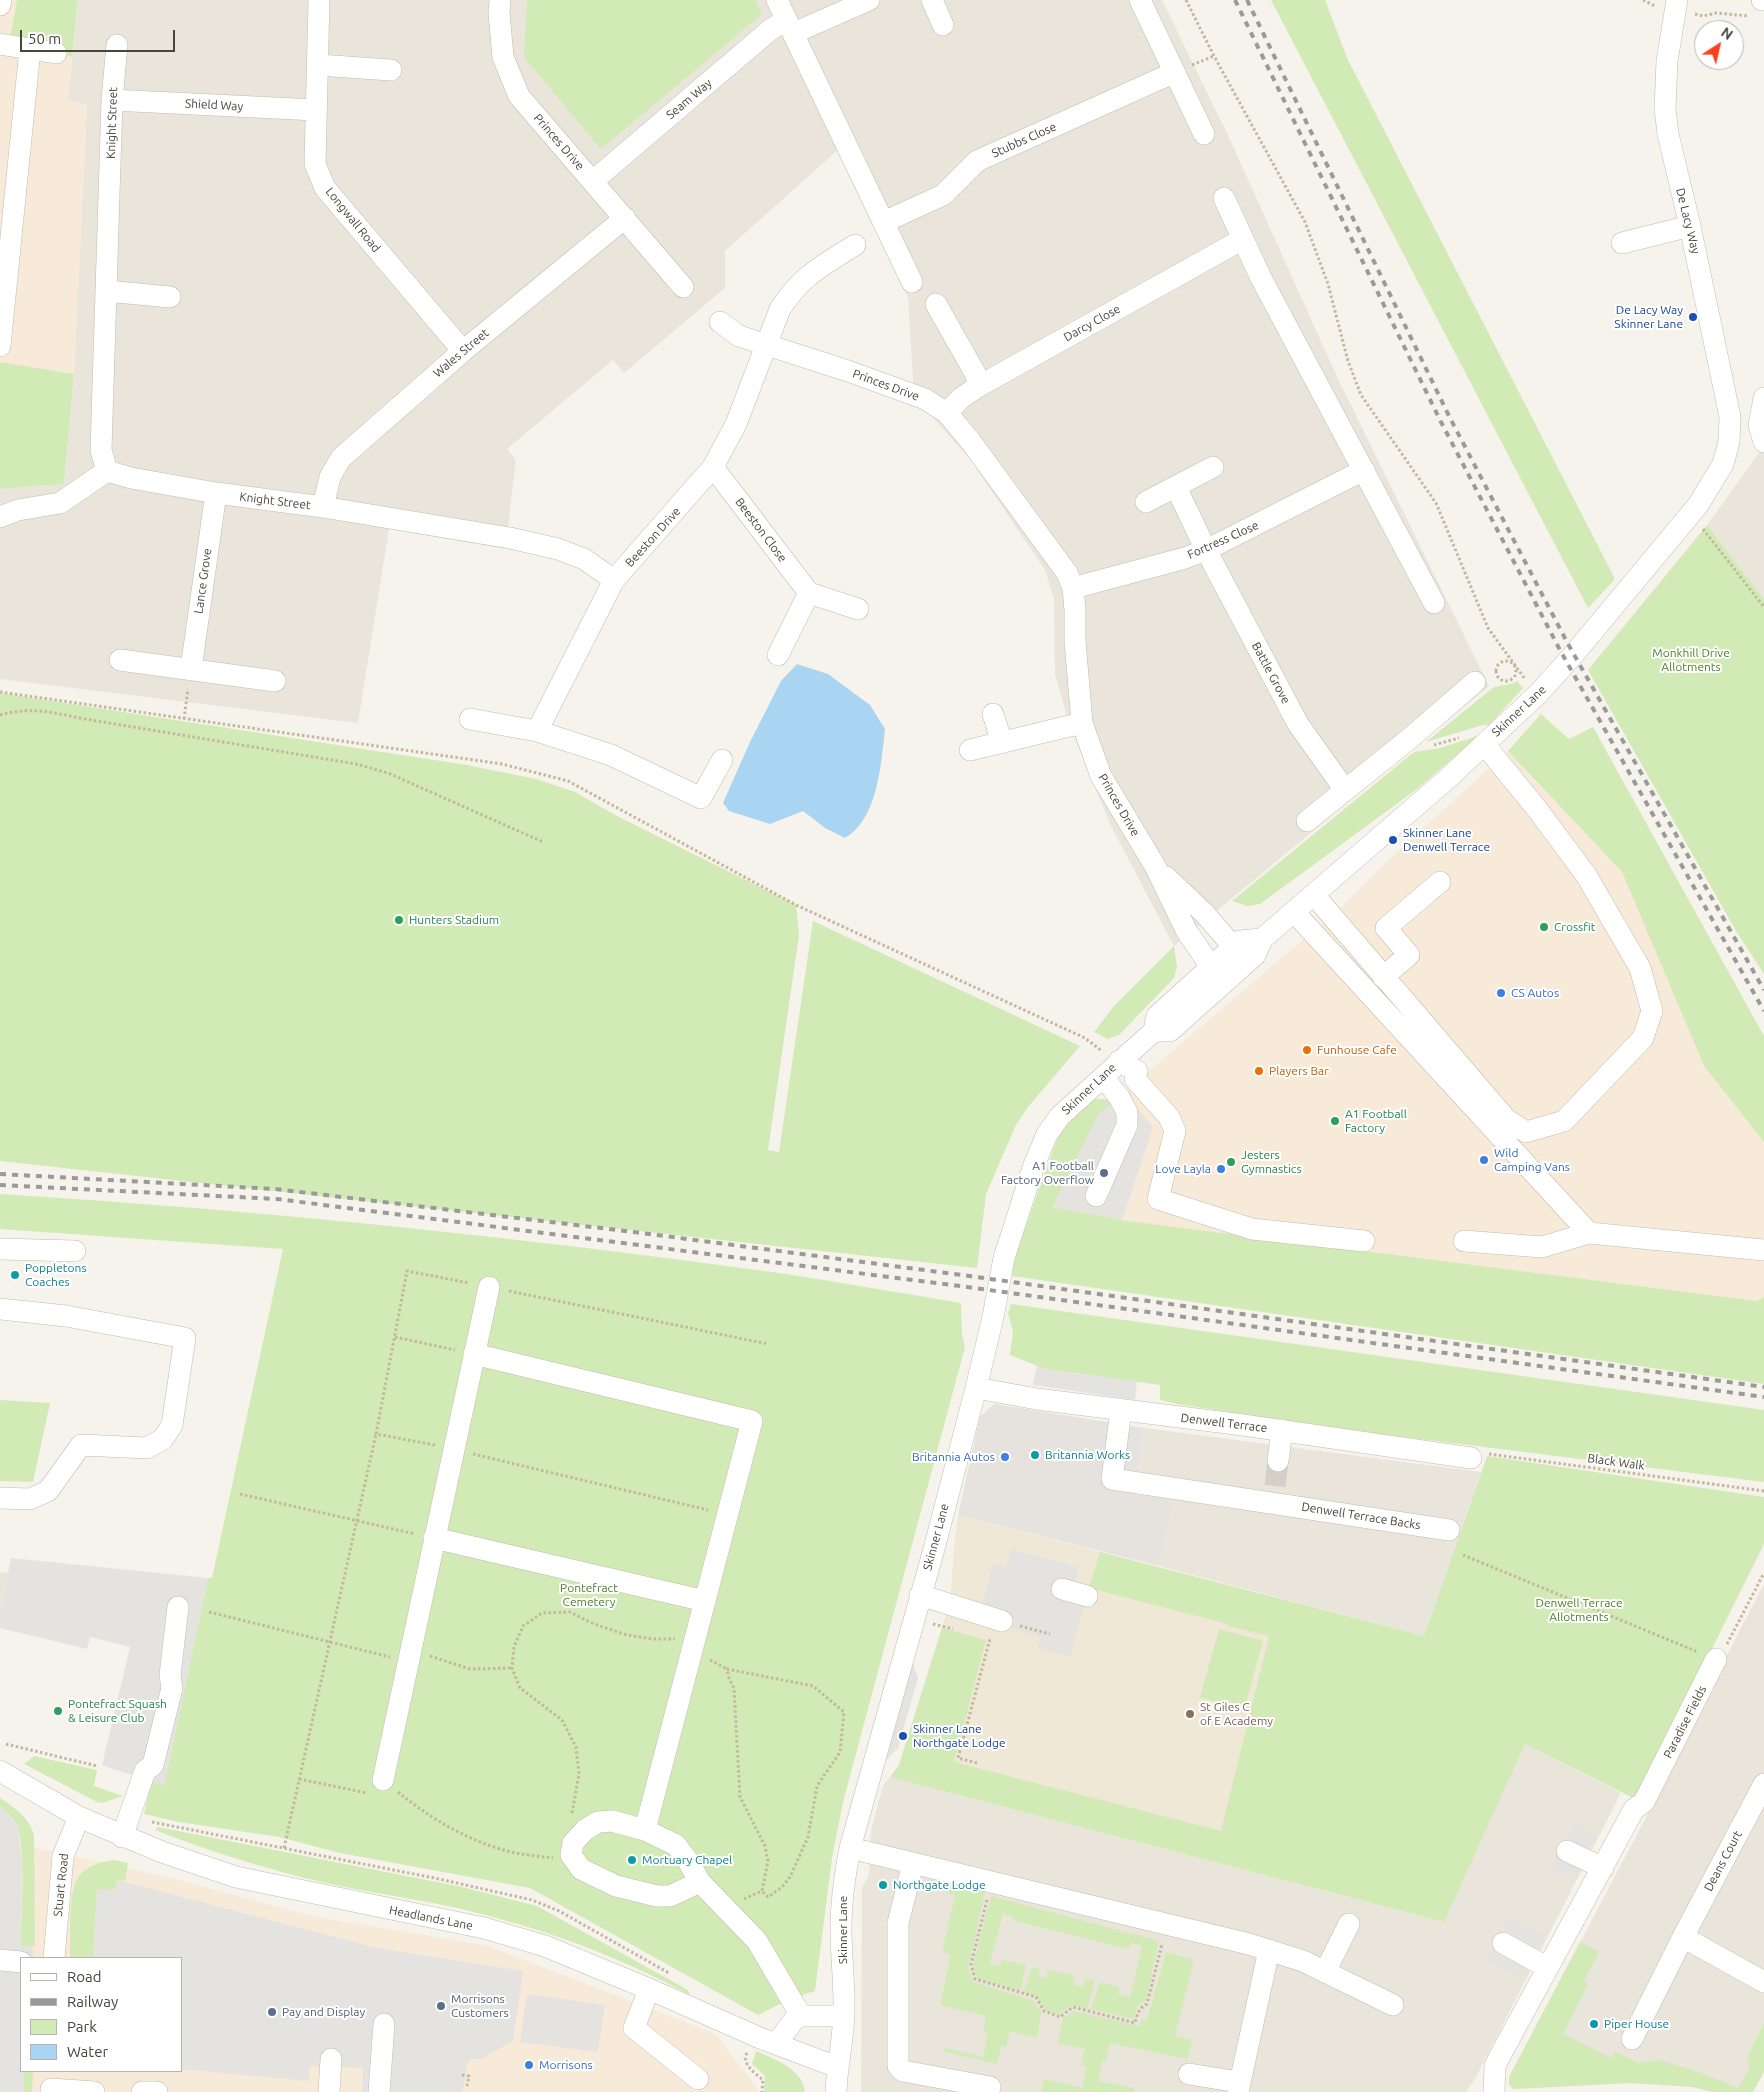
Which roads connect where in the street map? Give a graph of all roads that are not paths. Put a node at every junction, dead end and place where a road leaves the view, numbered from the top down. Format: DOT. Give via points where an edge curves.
graph roads {
  1 [pos="1,0"];
  2 [pos="319,0"];
  3 [pos="500,0"];
  4 [pos="776,0"];
  5 [pos="869,0"];
  6 [pos="932,0"];
  7 [pos="1140,0"];
  8 [pos="1677,0"];
  9 [pos="0,5"];
  10 [pos="943,24"];
  11 [pos="790,27"];
  12 [pos="0,44"];
  13 [pos="117,45"];
  14 [pos="30,49"];
  15 [pos="56,53"];
  16 [pos="318,65"];
  17 [pos="391,70"];
  18 [pos="1173,72"];
  19 [pos="112,100"];
  20 [pos="316,110"];
  21 [pos="1204,134"];
  22 [pos="593,181"];
  23 [pos="1224,198"];
  24 [pos="625,218"];
  25 [pos="884,222"];
  26 [pos="1690,226"];
  27 [pos="1243,239"];
  28 [pos="1622,243"];
  29 [pos="855,245"];
  30 [pos="912,282"];
  31 [pos="683,287"];
  32 [pos="106,291"];
  33 [pos="170,297"];
  34 [pos="936,304"];
  35 [pos="720,322"];
  36 [pos="767,345"];
  37 [pos="0,346"];
  38 [pos="463,351"];
  39 [pos="979,386"];
  40 [pos="1764,398"];
  41 [pos="947,413"];
  42 [pos="1761,433"];
  43 [pos="1729,442"];
  44 [pos="713,467"];
  45 [pos="1213,467"];
  46 [pos="1364,470"];
  47 [pos="107,471"];
  48 [pos="1176,486"];
  49 [pos="216,493"];
  50 [pos="1146,502"];
  51 [pos="322,507"];
  52 [pos="0,517"];
  53 [pos="1206,550"];
  54 [pos="614,580"];
  55 [pos="1073,588"];
  56 [pos="809,593"];
  57 [pos="1434,603"];
  58 [pos="858,609"];
  59 [pos="778,655"];
  60 [pos="120,660"];
  61 [pos="191,669"];
  62 [pos="275,681"];
  63 [pos="1475,682"];
  64 [pos="993,714"];
  65 [pos="470,719"];
  66 [pos="1082,724"];
  67 [pos="536,731"];
  68 [pos="1475,740"];
  69 [pos="1002,743"];
  70 [pos="970,750"];
  71 [pos="722,760"];
  72 [pos="1345,790"];
  73 [pos="1307,821"];
  74 [pos="1155,866"];
  75 [pos="1440,882"];
  76 [pos="1314,894"];
  77 [pos="1294,912"];
  78 [pos="1240,955"];
  79 [pos="1211,967"];
  80 [pos="1383,977"];
  81 [pos="1230,978"];
  82 [pos="1154,1031"];
  83 [pos="1113,1058"];
  84 [pos="1102,1077"];
  85 [pos="1096,1196"];
  86 [pos="1589,1233"];
  87 [pos="1364,1241"];
  88 [pos="1464,1241"];
  89 [pos="0,1249"];
  90 [pos="1764,1250"];
  91 [pos="75,1251"];
  92 [pos="489,1287"];
  93 [pos="0,1309"];
  94 [pos="474,1354"];
  95 [pos="976,1388"];
  96 [pos="1122,1410"];
  97 [pos="1282,1430"];
  98 [pos="1472,1458"];
  99 [pos="1278,1461"];
  100 [pos="0,1498"];
  101 [pos="1449,1530"];
  102 [pos="434,1538"];
  103 [pos="1062,1589"];
  104 [pos="920,1596"];
  105 [pos="1087,1596"];
  106 [pos="705,1601"];
  107 [pos="178,1607"];
  108 [pos="1002,1621"];
  109 [pos="1716,1659"];
  110 [pos="0,1771"];
  111 [pos="383,1780"];
  112 [pos="1764,1784"];
  113 [pos="79,1816"];
  114 [pos="645,1830"];
  115 [pos="122,1837"];
  116 [pos="850,1848"];
  117 [pos="1567,1851"];
  118 [pos="913,1864"];
  119 [pos="1603,1868"];
  120 [pos="700,1882"];
  121 [pos="1350,1924"];
  122 [pos="1683,1937"];
  123 [pos="1502,1944"];
  124 [pos="1269,1950"];
  125 [pos="54,1957"];
  126 [pos="0,1960"];
  127 [pos="20,1962"];
  128 [pos="1548,1968"];
  129 [pos="1325,1972"];
  130 [pos="1764,1982"];
  131 [pos="649,1989"];
  132 [pos="1392,2005"];
  133 [pos="800,2016"];
  134 [pos="844,2016"];
  135 [pos="384,2024"];
  136 [pos="1632,2040"];
  137 [pos="776,2044"];
  138 [pos="331,2058"];
  139 [pos="837,2067"];
  140 [pos="1189,2074"];
  141 [pos="698,2079"];
  142 [pos="51,2084"];
  143 [pos="990,2087"];
  144 [pos="1238,2087"];
  145 [pos="94,2092"];
  146 [pos="142,2092"];
  147 [pos="157,2092"];
  148 [pos="329,2092"];
  149 [pos="379,2092"];
  150 [pos="836,2092"];
  151 [pos="1494,2092"];
  1 -- 9 [label="street"];
  2 -- 16 [label="street, Longwall Road"];
  3 -- 22 [label="street, Princes Drive" via="503,57 519,96"];
  4 -- 11 [label="street"];
  5 -- 11 [label="street, Seam Way"];
  6 -- 10 [label="street"];
  7 -- 18 [label="street"];
  8 -- 26 [label="street, De Lacy Way" via="1667,61 1665,109"];
  11 -- 22 [label="street, Seam Way" via="770,30"];
  11 -- 25 [label="street"];
  12 -- 14 [label="street"];
  13 -- 19 [label="street, Knight Street"];
  14 -- 15 [label="street"];
  14 -- 37 [label="street"];
  16 -- 17 [label="street"];
  16 -- 20 [label="street, Longwall Road"];
  18 -- 21 [label="street"];
  18 -- 25 [label="street, Stubbs Close" via="977,162 943,195"];
  19 -- 20 [label="street, Shield Way"];
  19 -- 32 [label="street, Knight Street"];
  20 -- 38 [label="street, Longwall Road" via="315,164 325,188"];
  22 -- 24 [label="street, Princes Drive"];
  23 -- 27 [label="street"];
  24 -- 31 [label="street, Princes Drive"];
  24 -- 38 [label="street, Wales Street"];
  25 -- 30 [label="street"];
  26 -- 28 [label="street"];
  26 -- 43 [label="street, De Lacy Way" via="1725,385 1730,417"];
  27 -- 39 [label="street, Darcy Close"];
  27 -- 46 [label="street" via="1260,278"];
  29 -- 36 [label="street, Beeston Drive" via="806,276 791,292 780,308"];
  32 -- 33 [label="street"];
  32 -- 47 [label="street, Knight Street" via="101,450"];
  34 -- 39 [label="street"];
  35 -- 36 [label="street, Princes Drive" via="739,336"];
  36 -- 41 [label="street, Princes Drive" via="848,370 925,399"];
  36 -- 44 [label="street, Beeston Drive" via="736,424"];
  38 -- 51 [label="street, Wales Street" via="341,458 330,477"];
  39 -- 41 [label="street, Darcy Close"];
  40 -- 42 [label="street"];
  41 -- 55 [label="street, Princes Drive" via="1067,573"];
  43 -- 68 [label="street, Skinner Lane" via="1718,475 1691,515 1641,576 1538,694"];
  44 -- 54 [label="street, Beeston Drive"];
  44 -- 56 [label="street, Beeston Close"];
  45 -- 48 [label="street"];
  46 -- 53 [label="street, Fortress Close"];
  46 -- 57 [label="street"];
  47 -- 49 [label="street, Knight Street"];
  47 -- 52 [label="street" via="60,503 18,510"];
  48 -- 50 [label="street"];
  48 -- 53 [label="street, Battle Grove"];
  49 -- 51 [label="street, Knight Street"];
  49 -- 61 [label="street, Lance Grove"];
  51 -- 54 [label="street, Knight Street" via="558,549 584,559"];
  53 -- 55 [label="street, Fortress Close"];
  53 -- 72 [label="street, Battle Grove" via="1298,724"];
  54 -- 67 [label="street, Beeston Drive"];
  55 -- 66 [label="street, Princes Drive"];
  56 -- 58 [label="street"];
  56 -- 59 [label="street"];
  60 -- 61 [label="street"];
  61 -- 62 [label="street"];
  63 -- 72 [label="street"];
  64 -- 69 [label="street"];
  65 -- 67 [label="street"];
  66 -- 69 [label="street"];
  66 -- 74 [label="street, Princes Drive" via="1101,776"];
  67 -- 71 [label="street" via="611,755 708,801"];
  68 -- 76 [label="street, Skinner Lane" via="1446,780"];
  68 -- 80 [label="street" via="1537,808 1586,875 1640,968 1652,1010 1643,1038 1564,1121 1526,1132 1506,1119"];
  69 -- 70 [label="street"];
  72 -- 73 [label="street"];
  74 -- 78 [label="street, Princes Drive" via="1205,914"];
  74 -- 79 [label="street, Princes Drive" via="1186,930"];
  75 -- 80 [label="street" via="1386,928 1410,955"];
  76 -- 77 [label="street, Skinner Lane"];
  76 -- 80 [label="street"];
  77 -- 78 [label="street, Skinner Lane" via="1262,939 1240,941"];
  77 -- 86 [label="street"];
  78 -- 79 [label="street, Skinner Lane"];
  78 -- 81 [label="street, Skinner Lane"];
  79 -- 81 [label="street, Princes Drive"];
  79 -- 82 [label="street, Skinner Lane" via="1157,1016"];
  81 -- 82 [label="street, Skinner Lane" via="1170,1031"];
  82 -- 83 [label="street, Skinner Lane"];
  83 -- 84 [label="street, Skinner Lane"];
  83 -- 87 [label="street" via="1137,1071 1135,1080 1169,1118 1175,1131 1158,1199 1252,1229"];
  84 -- 85 [label="street" via="1127,1112 1126,1124"];
  84 -- 95 [label="street, Skinner Lane" via="1060,1116 1047,1134 1034,1165 1004,1258"];
  86 -- 88 [label="street" via="1542,1247"];
  86 -- 90 [label="street"];
  89 -- 91 [label="street"];
  92 -- 94 [label="street"];
  93 -- 100 [label="street" via="66,1316 185,1338 172,1425 163,1440 146,1448 81,1445 48,1491 30,1499"];
  94 -- 102 [label="street"];
  94 -- 106 [label="street" via="752,1420"];
  95 -- 96 [label="street, Denwell Terrace"];
  95 -- 104 [label="street, Skinner Lane"];
  96 -- 97 [label="street, Denwell Terrace"];
  96 -- 101 [label="street, Denwell Terrace Backs" via="1112,1479 1274,1495"];
  97 -- 98 [label="street, Denwell Terrace"];
  97 -- 99 [label="street"];
  102 -- 106 [label="street"];
  102 -- 111 [label="street"];
  103 -- 105 [label="street"];
  104 -- 108 [label="street"];
  104 -- 116 [label="street, Skinner Lane"];
  106 -- 114 [label="street"];
  107 -- 115 [label="street" via="170,1676 172,1688 153,1765 145,1771"];
  109 -- 119 [label="street, Paradise Fields" via="1644,1802 1634,1809"];
  110 -- 113 [label="street"];
  112 -- 122 [label="street, Deans Court"];
  113 -- 115 [label="street, Headlands Lane"];
  113 -- 125 [label="street, Stuart Road" via="63,1856"];
  114 -- 120 [label="street" via="676,1845"];
  114 -- 120 [label="street" via="612,1821 598,1822 573,1843 571,1855 580,1869 616,1886 657,1896 670,1896"];
  115 -- 131 [label="street, Headlands Lane" via="236,1877 484,1928 545,1946"];
  116 -- 118 [label="street"];
  116 -- 134 [label="street, Skinner Lane" via="844,1877 841,1928"];
  117 -- 119 [label="street"];
  118 -- 124 [label="street"];
  118 -- 143 [label="street" via="898,1923 898,2066 903,2071"];
  119 -- 128 [label="street, Paradise Fields"];
  120 -- 133 [label="street" via="757,1941"];
  121 -- 129 [label="street"];
  122 -- 130 [label="street"];
  122 -- 136 [label="street, Deans Court"];
  123 -- 128 [label="street"];
  124 -- 129 [label="street"];
  124 -- 144 [label="street"];
  126 -- 127 [label="street"];
  128 -- 151 [label="street, Paradise Fields" via="1495,2066"];
  129 -- 132 [label="street"];
  131 -- 137 [label="street, Headlands Lane"];
  131 -- 141 [label="street" via="634,2028"];
  133 -- 134 [label="street"];
  133 -- 137 [label="street"];
  134 -- 139 [label="street, Skinner Lane"];
  135 -- 149 [label="street"];
  137 -- 139 [label="street, Headlands Lane"];
  138 -- 148 [label="street"];
  139 -- 150 [label="street, Skinner Lane"];
  140 -- 144 [label="street"];
  142 -- 145 [label="street"];
  146 -- 147 [label="street"];
}
